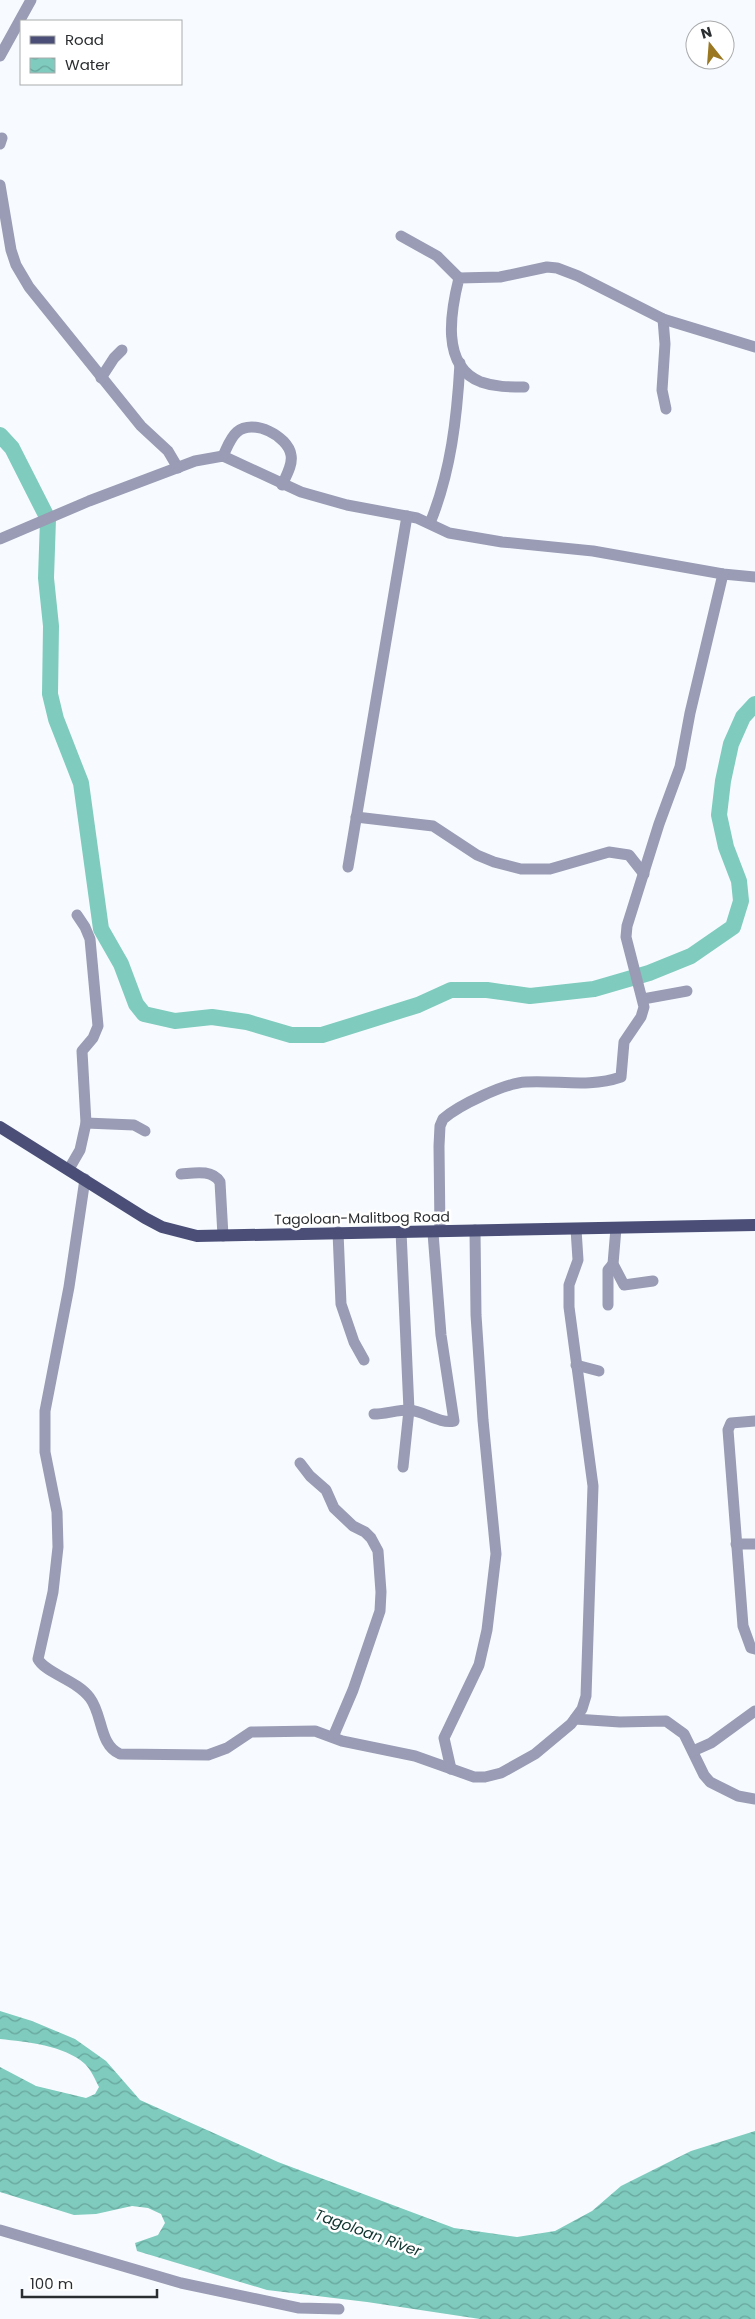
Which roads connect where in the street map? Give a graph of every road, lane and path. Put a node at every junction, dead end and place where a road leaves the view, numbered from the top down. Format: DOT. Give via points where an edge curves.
graph roads {
  1 [pos="31,0"];
  2 [pos="0,56"];
  3 [pos="0,185"];
  4 [pos="401,236"];
  5 [pos="459,278"];
  6 [pos="663,320"];
  7 [pos="755,347"];
  8 [pos="122,350"];
  9 [pos="460,363"];
  10 [pos="101,378"];
  11 [pos="524,387"];
  12 [pos="666,409"];
  13 [pos="223,456"];
  14 [pos="178,468"];
  15 [pos="282,485"];
  16 [pos="407,516"];
  17 [pos="430,523"];
  18 [pos="0,539"];
  19 [pos="722,574"];
  20 [pos="755,577"];
  21 [pos="356,817"];
  22 [pos="348,867"];
  23 [pos="644,874"];
  24 [pos="76,915"];
  25 [pos="687,991"];
  26 [pos="643,999"];
  27 [pos="86,1122"];
  28 [pos="0,1127"];
  29 [pos="145,1132"];
  30 [pos="69,1169"];
  31 [pos="181,1174"];
  32 [pos="85,1179"];
  33 [pos="755,1226"];
  34 [pos="576,1228"];
  35 [pos="616,1228"];
  36 [pos="475,1230"];
  37 [pos="401,1231"];
  38 [pos="338,1232"];
  39 [pos="436,1232"];
  40 [pos="224,1236"];
  41 [pos="613,1264"];
  42 [pos="654,1281"];
  43 [pos="608,1305"];
  44 [pos="364,1360"];
  45 [pos="576,1365"];
  46 [pos="599,1371"];
  47 [pos="409,1410"];
  48 [pos="374,1414"];
  49 [pos="755,1421"];
  50 [pos="300,1463"];
  51 [pos="403,1467"];
  52 [pos="736,1544"];
  53 [pos="755,1544"];
  54 [pos="755,1649"];
  55 [pos="755,1711"];
  56 [pos="575,1719"];
  57 [pos="333,1737"];
  58 [pos="693,1751"];
  59 [pos="451,1769"];
  60 [pos="755,1799"];
  61 [pos="0,2230"];
  62 [pos="339,2309"];
  1 -- 2 [label="street"];
  3 -- 10 [label="street" via="6,229 16,265 29,287"];
  4 -- 5 [label="street" via="437,256"];
  5 -- 6 [label="street" via="500,277 547,267 557,268"];
  5 -- 9 [label="street" via="452,336"];
  6 -- 7 [label="street"];
  6 -- 12 [label="street" via="662,390"];
  8 -- 10 [label="street"];
  9 -- 11 [label="street" via="480,382"];
  9 -- 17 [label="street" via="448,466"];
  10 -- 14 [label="street" via="149,436 168,451"];
  13 -- 14 [label="street" via="209,457"];
  13 -- 15 [label="street"];
  13 -- 15 [label="street" via="232,437 241,430 253,428 272,433 284,441 292,456"];
  14 -- 18 [label="street"];
  15 -- 16 [label="street" via="347,505"];
  16 -- 17 [label="street"];
  16 -- 21 [label="street"];
  17 -- 19 [label="street" via="444,532 502,542 593,551"];
  19 -- 20 [label="street"];
  19 -- 23 [label="street" via="680,767"];
  21 -- 22 [label="street"];
  21 -- 23 [label="street" via="432,826 469,850 509,867 550,869 609,852 629,855"];
  23 -- 26 [label="street" via="626,937"];
  24 -- 27 [label="street" via="90,939 97,1002 97,1030 82,1052"];
  25 -- 26 [label="street"];
  26 -- 39 [label="street" via="644,1012 624,1042 621,1077 594,1083 512,1084 443,1118 439,1139"];
  27 -- 29 [label="street" via="134,1125"];
  27 -- 30 [label="street" via="80,1150"];
  28 -- 30 [label="main road, Tagoloan-Malitbog Road"];
  30 -- 32 [label="main road, Tagoloan-Malitbog Road"];
  31 -- 40 [label="street" via="209,1173 220,1182"];
  32 -- 40 [label="main road, Tagoloan-Malitbog Road" via="162,1228 197,1236"];
  32 -- 57 [label="street" via="69,1287 45,1412 45,1452 57,1512 58,1547 53,1592 38,1659 71,1680 90,1698 108,1746 120,1754 208,1755 222,1751 245,1734 256,1731 315,1731"];
  33 -- 35 [label="main road, Tagoloan-Malitbog Road"];
  34 -- 35 [label="main road, Tagoloan-Malitbog Road"];
  34 -- 36 [label="main road, Tagoloan-Malitbog Road"];
  34 -- 45 [label="street" via="578,1260 569,1284"];
  35 -- 41 [label="street"];
  36 -- 39 [label="main road, Tagoloan-Malitbog Road"];
  36 -- 59 [label="street" via="476,1315 496,1554 488,1630 479,1665 444,1738"];
  37 -- 38 [label="main road, Tagoloan-Malitbog Road"];
  37 -- 39 [label="main road, Tagoloan-Malitbog Road"];
  37 -- 47 [label="street"];
  38 -- 40 [label="main road, Tagoloan-Malitbog Road"];
  38 -- 44 [label="street" via="341,1304"];
  39 -- 47 [label="street" via="441,1335 454,1421 443,1421"];
  41 -- 42 [label="street" via="624,1284"];
  41 -- 43 [label="street" via="608,1270"];
  45 -- 46 [label="street"];
  45 -- 56 [label="street" via="593,1486 586,1696"];
  47 -- 48 [label="street"];
  47 -- 51 [label="street"];
  49 -- 52 [label="street" via="734,1422 728,1426"];
  50 -- 57 [label="street" via="326,1490 334,1508 353,1526 365,1532 378,1551 380,1611"];
  52 -- 53 [label="street"];
  52 -- 54 [label="street" via="743,1626 747,1642"];
  55 -- 58 [label="street"];
  56 -- 58 [label="street" via="666,1722 684,1734"];
  56 -- 59 [label="street" via="535,1754 501,1773 485,1778"];
  57 -- 59 [label="street" via="415,1756"];
  58 -- 60 [label="street" via="710,1782 738,1796"];
  61 -- 62 [label="street" via="181,2283 299,2308"];
}
